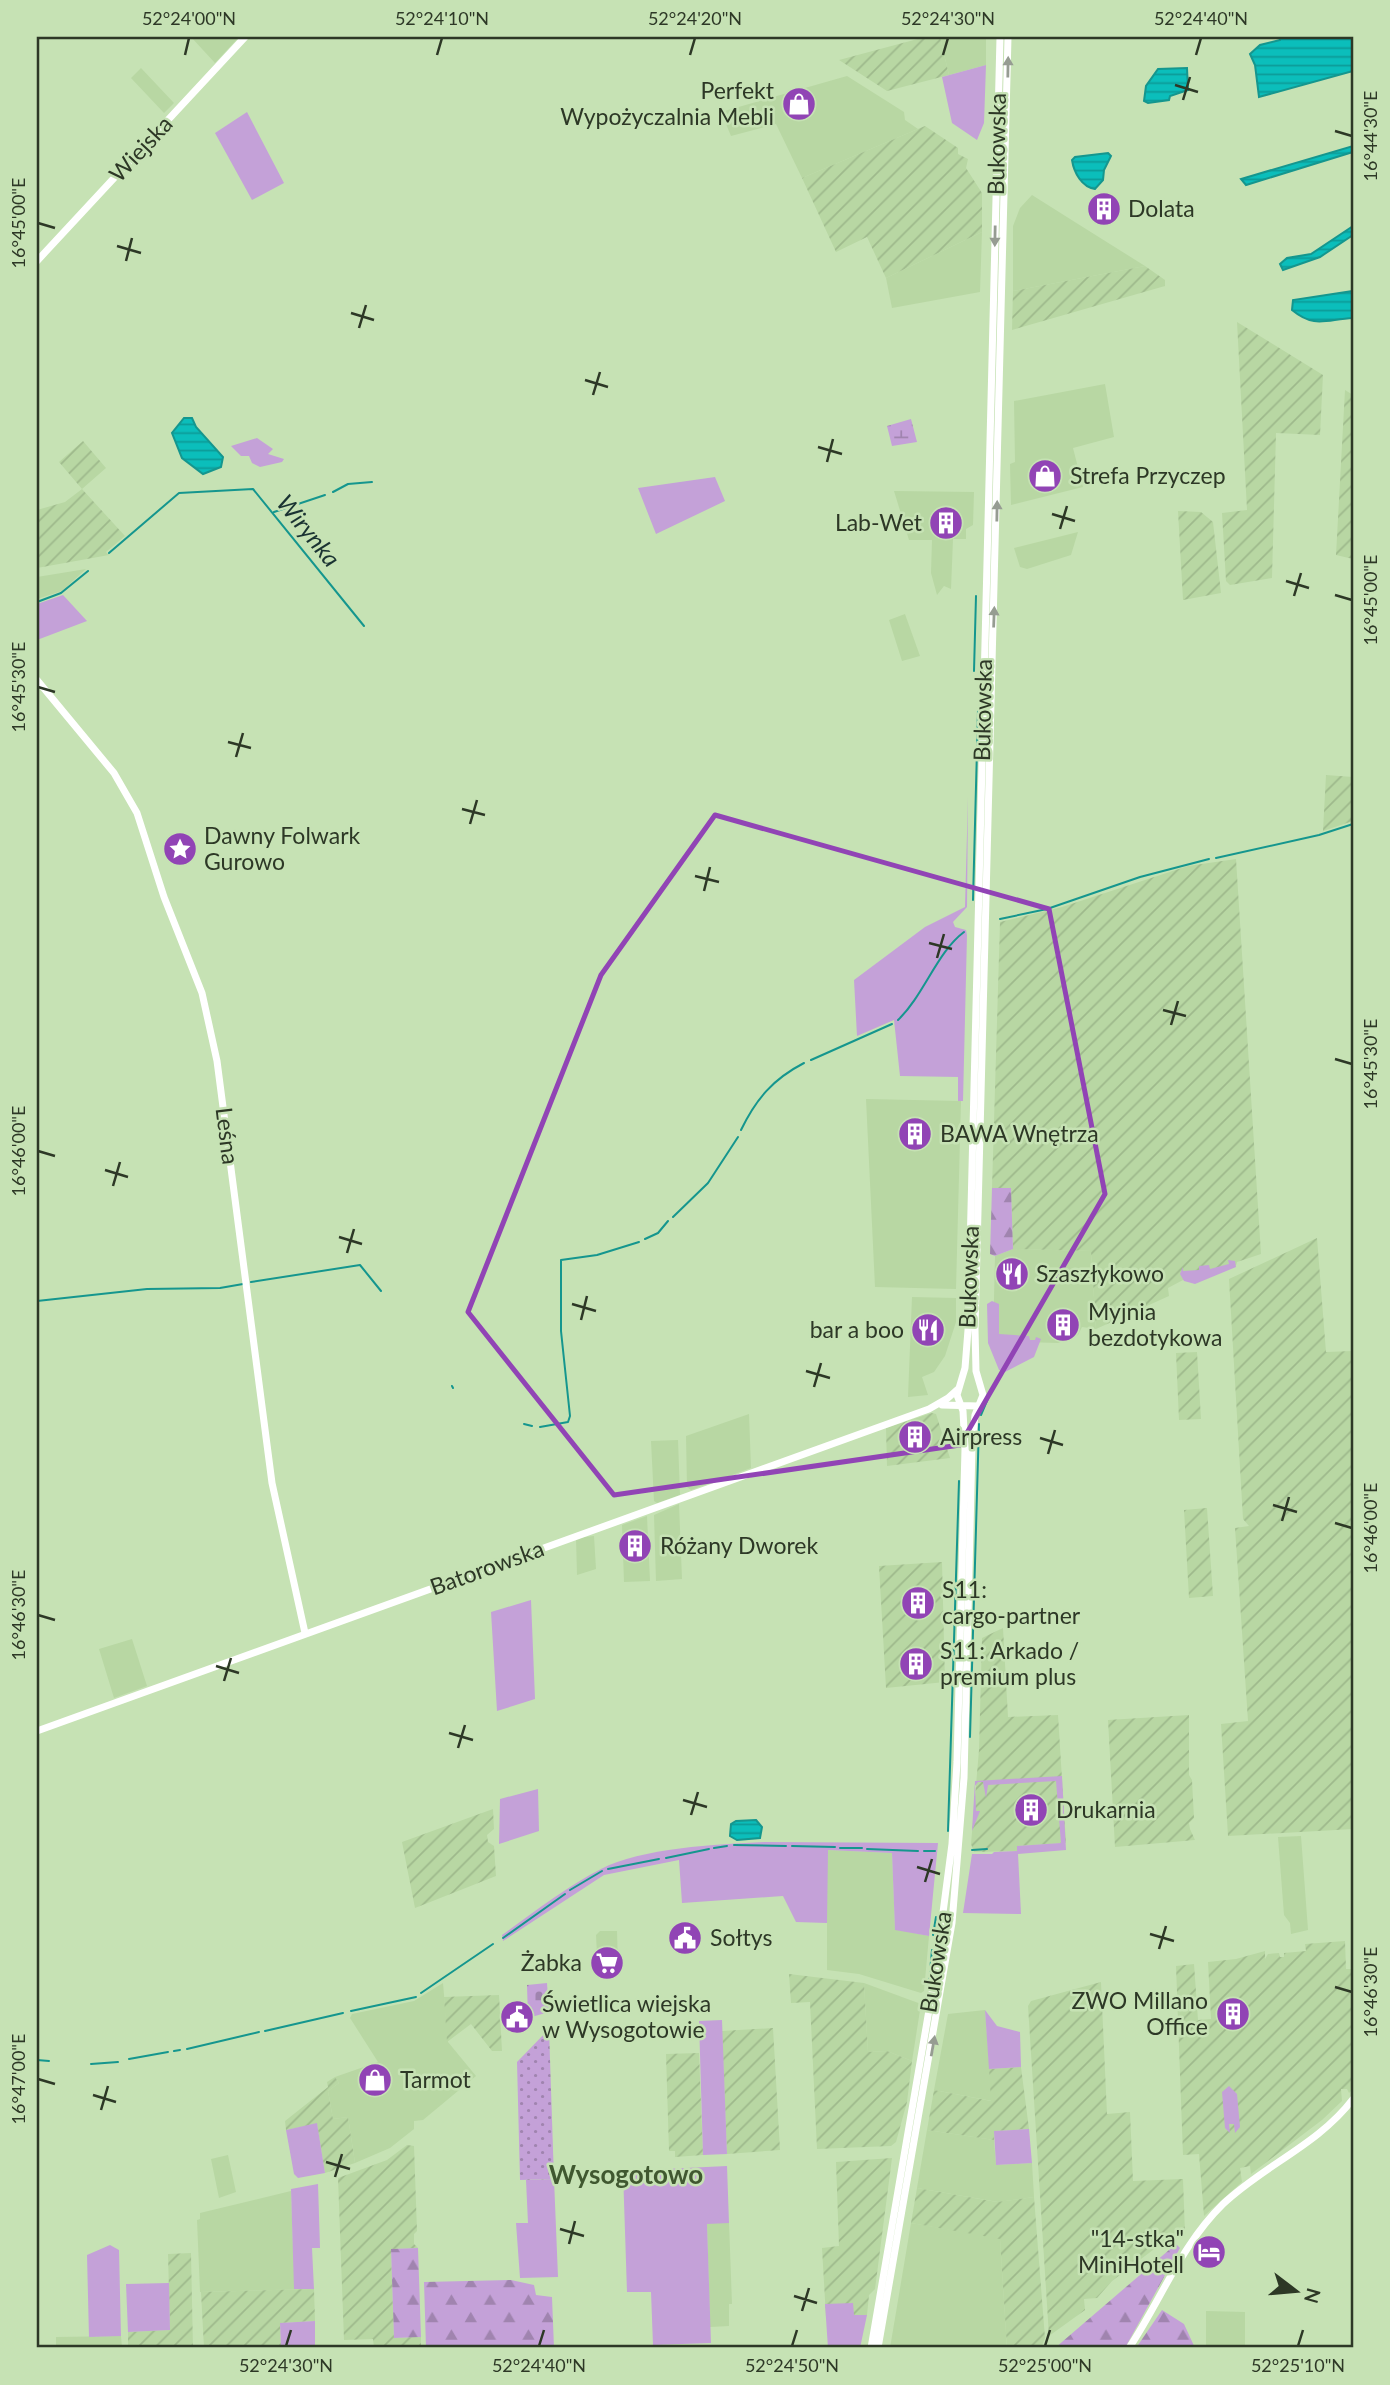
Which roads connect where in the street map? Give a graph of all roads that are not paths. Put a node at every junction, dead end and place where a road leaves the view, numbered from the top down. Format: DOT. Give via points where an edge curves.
graph roads {
  1 [pos="245,37"];
  2 [pos="1000,37"];
  3 [pos="1008,37"];
  4 [pos="37,261"];
  5 [pos="37,680"];
  6 [pos="978,1383"];
  7 [pos="959,1386"];
  8 [pos="962,1404"];
  9 [pos="938,1405"];
  10 [pos="978,1406"];
  11 [pos="305,1633"];
  12 [pos="37,1731"];
  13 [pos="1353,2099"];
  14 [pos="871,2348"];
  15 [pos="878,2348"];
  16 [pos="1129,2348"];
  1 -- 4 [label="main road, Wiejska"];
  2 -- 7 [label="main road, Bukowska, one-way" via="968,1320 965,1368"];
  6 -- 3 [label="main road, Bukowska, one-way" via="975,1309"];
  5 -- 11 [label="main road, Leśna" via="127,793 202,993 217,1061 272,1483"];
  6 -- 7 [label="main road" via="967,1379"];
  6 -- 10 [label="main road" via="983,1395"];
  7 -- 8 [label="main road"];
  7 -- 9 [label="main road, Batorowska"];
  8 -- 9 [label="main road, Batorowska"];
  8 -- 10 [label="main road"];
  8 -- 14 [label="main road, Bukowska" via="965,1475 953,1836 939,1951"];
  9 -- 11 [label="main road, Batorowska"];
  15 -- 10 [label="main road, Bukowska, one-way" via="952,1923 964,1778 972,1457"];
  11 -- 12 [label="main road, Batorowska"];
  13 -- 16 [label="main road" via="1332,2124 1226,2201 1202,2227"];
}
